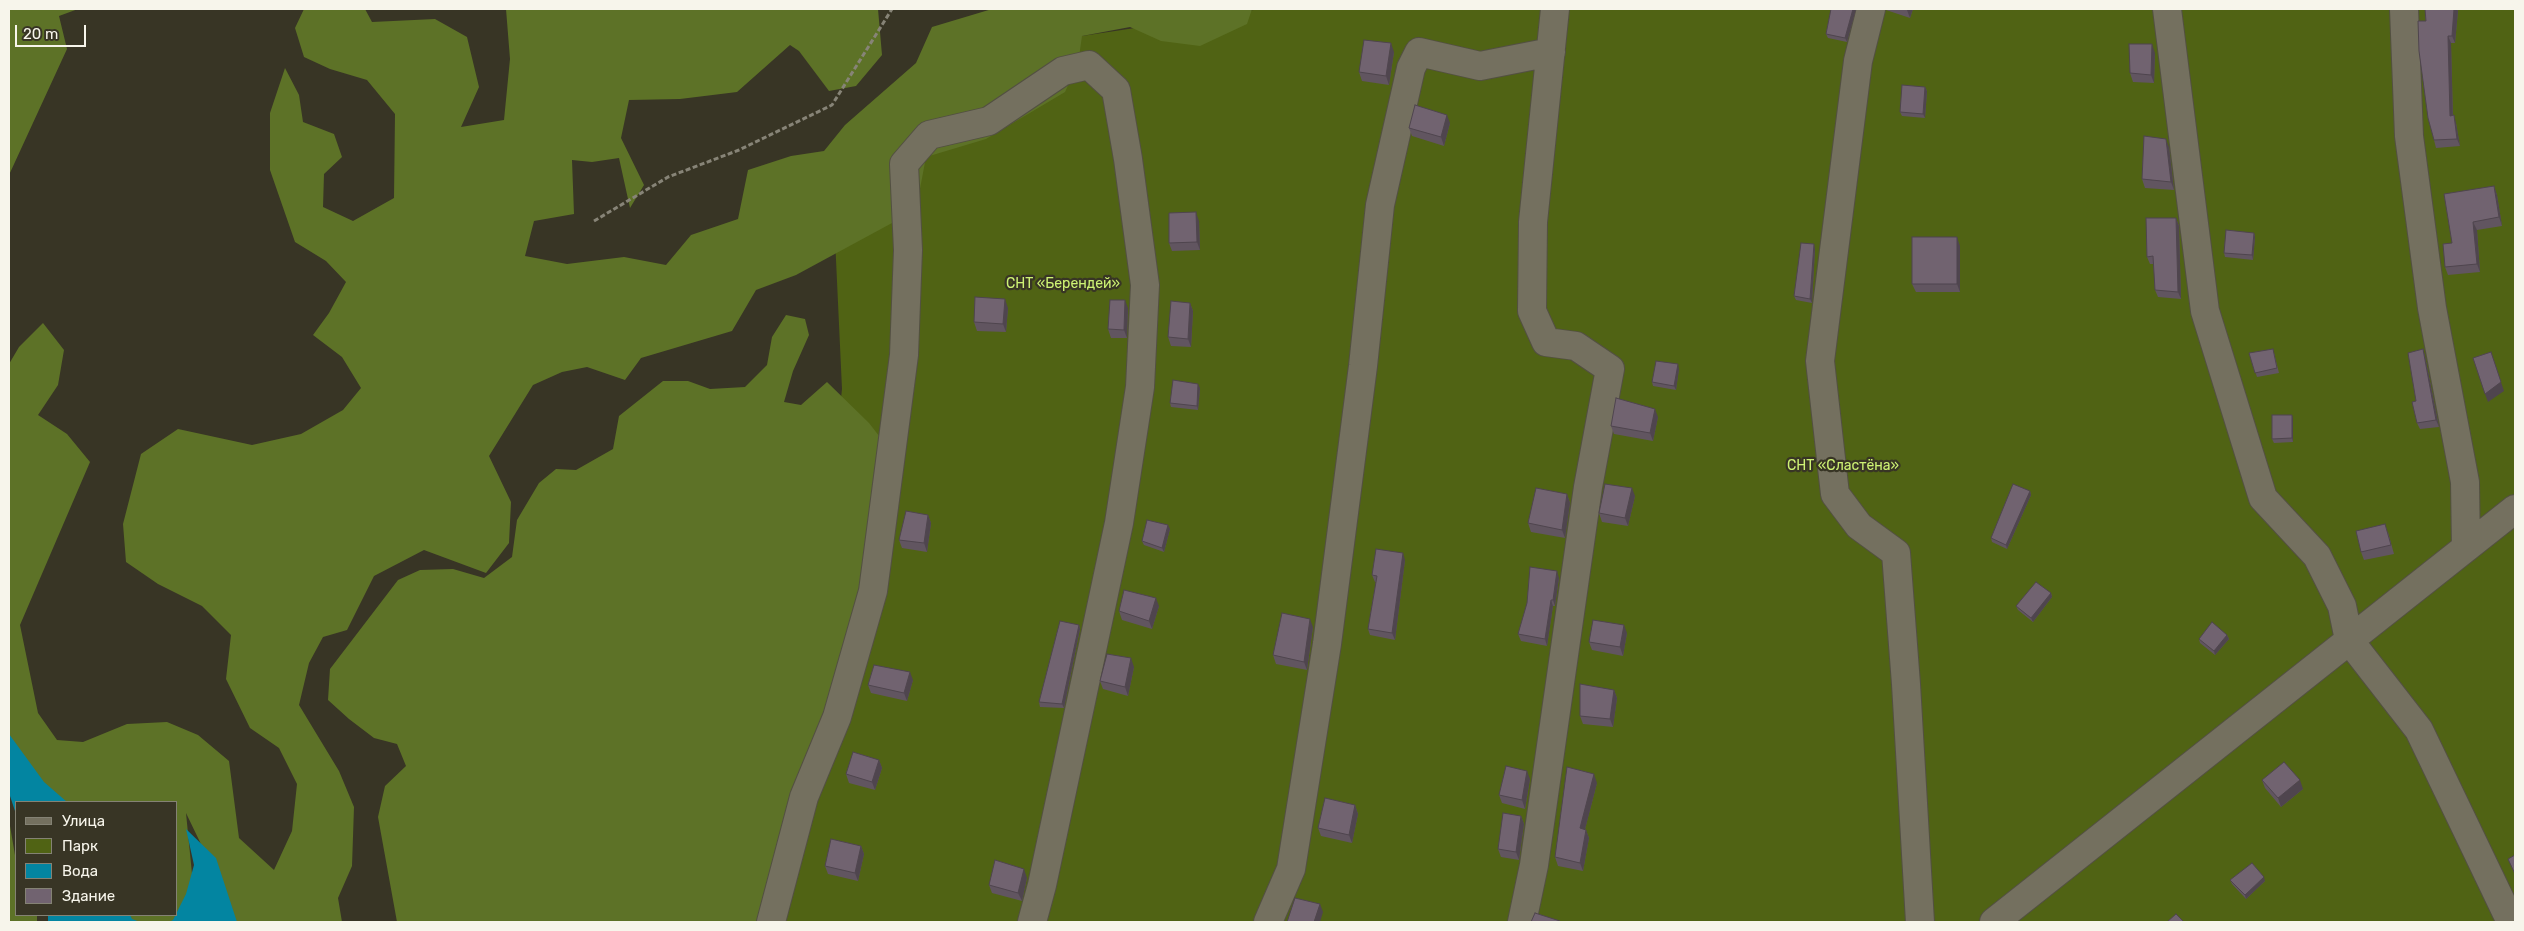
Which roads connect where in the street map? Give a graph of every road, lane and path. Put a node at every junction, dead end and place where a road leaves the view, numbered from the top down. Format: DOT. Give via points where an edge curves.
graph roads {
  1 [pos="892,9"];
  2 [pos="1555,9"];
  3 [pos="1872,9"];
  4 [pos="2167,9"];
  5 [pos="2404,9"];
  6 [pos="1551,52"];
  7 [pos="594,220"];
  8 [pos="2515,509"];
  9 [pos="2466,548"];
  10 [pos="2350,640"];
  11 [pos="771,922"];
  12 [pos="1032,922"];
  13 [pos="1268,922"];
  14 [pos="1522,922"];
  15 [pos="1920,922"];
  16 [pos="1994,922"];
  17 [pos="2511,922"];
  1 -- 7 [label="path" via="832,105 738,150 668,177"];
  2 -- 6 [label="street"];
  3 -- 15 [label="street" via="1858,62 1820,361 1835,494 1859,526 1896,553"];
  4 -- 10 [label="street" via="2206,311 2263,498 2317,556 2342,606"];
  5 -- 9 [label="street" via="2409,136 2432,308 2465,482"];
  6 -- 13 [label="street" via="1480,66 1419,52 1410,68 1380,205 1329,634 1291,869"];
  6 -- 14 [label="street" via="1533,222 1532,311 1546,342 1576,346 1610,369 1588,487 1534,865"];
  8 -- 9 [label="street"];
  9 -- 10 [label="street"];
  10 -- 16 [label="street"];
  10 -- 17 [label="street" via="2419,730"];
  11 -- 12 [label="street" via="804,797 837,717 873,590 904,356 908,250 904,164 929,135 988,121 1063,72 1089,65 1116,90 1128,159 1145,285 1140,387 1119,523"];
}
